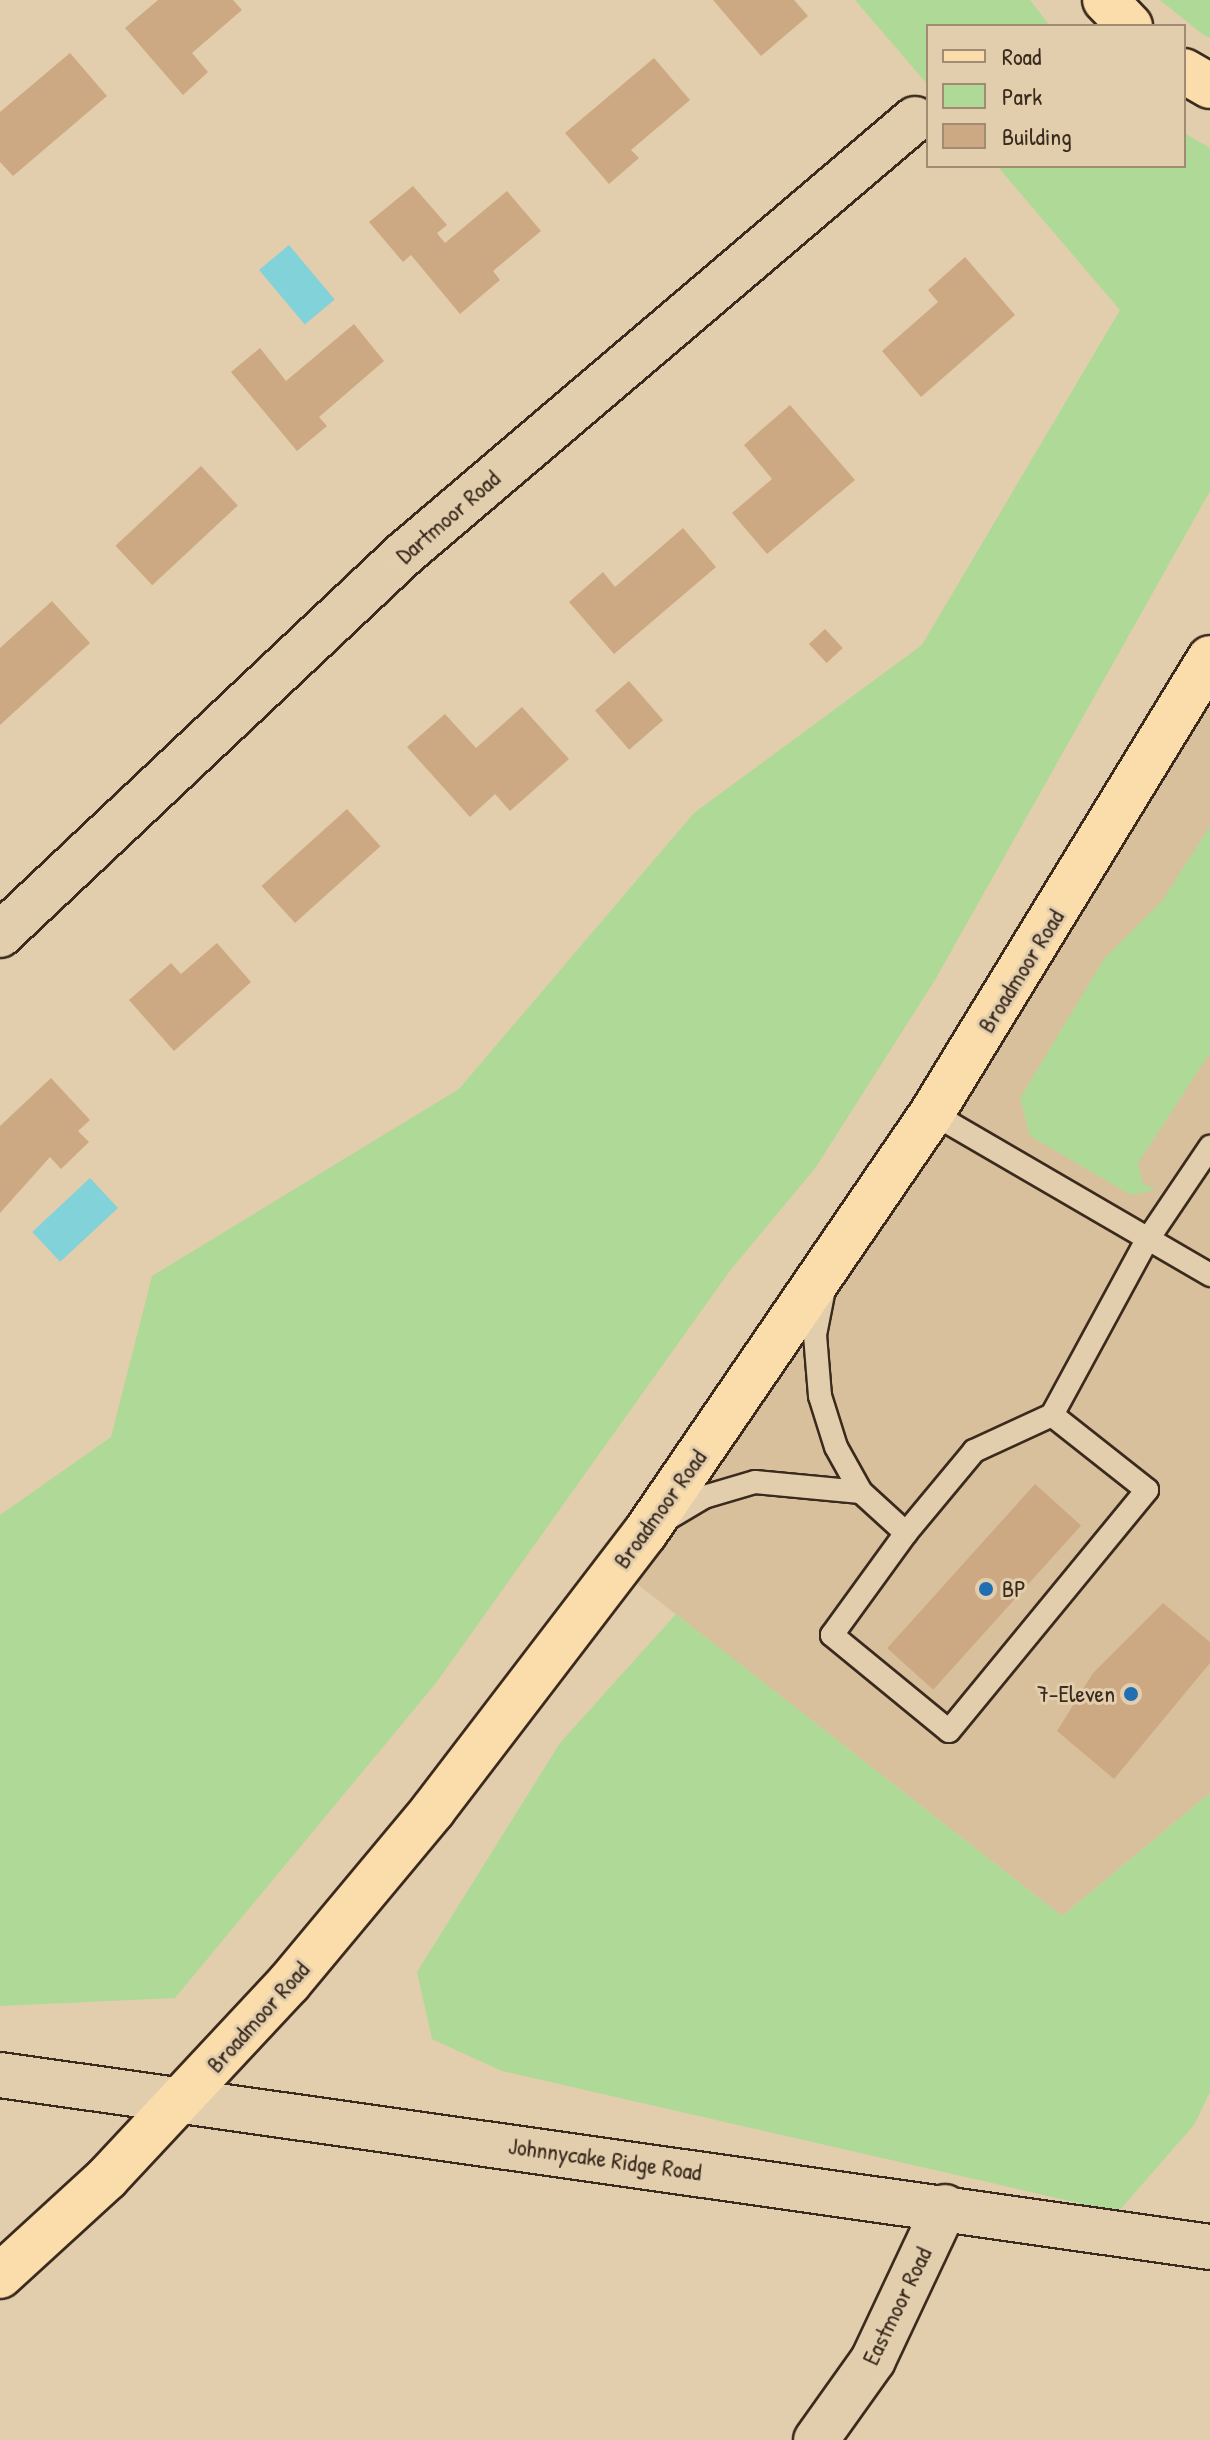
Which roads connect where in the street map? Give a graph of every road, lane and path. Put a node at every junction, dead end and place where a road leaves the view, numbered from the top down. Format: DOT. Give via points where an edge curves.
graph roads {
  1 [pos="1105,0"];
  2 [pos="1128,24"];
  3 [pos="1186,72"];
  4 [pos="1210,86"];
  5 [pos="915,119"];
  6 [pos="1210,658"];
  7 [pos="0,935"];
  8 [pos="932,1113"];
  9 [pos="1210,1147"];
  10 [pos="1146,1242"];
  11 [pos="827,1268"];
  12 [pos="1210,1275"];
  13 [pos="1052,1415"];
  14 [pos="861,1492"];
  15 [pos="645,1533"];
  16 [pos="906,1533"];
  17 [pos="0,2075"];
  18 [pos="184,2100"];
  19 [pos="945,2207"];
  20 [pos="1210,2247"];
  21 [pos="0,2276"];
  22 [pos="816,2440"];
  1 -- 2 [label="main road"];
  3 -- 4 [label="main road"];
  5 -- 7 [label="street, Dartmoor Road" via="404,554"];
  6 -- 8 [label="main road, Broadmoor Road"];
  8 -- 10 [label="lane"];
  8 -- 11 [label="main road, Broadmoor Road"];
  9 -- 10 [label="lane"];
  10 -- 12 [label="lane"];
  10 -- 13 [label="lane"];
  11 -- 14 [label="lane" via="815,1335 820,1396"];
  11 -- 15 [label="main road, Broadmoor Road"];
  13 -- 16 [label="lane" via="974,1451"];
  13 -- 16 [label="lane" via="1147,1490 949,1731 832,1635"];
  14 -- 15 [label="lane" via="755,1482 704,1497"];
  14 -- 16 [label="lane"];
  15 -- 18 [label="main road, Broadmoor Road" via="433,1810"];
  17 -- 18 [label="street, Johnnycake Ridge Road"];
  18 -- 19 [label="street, Johnnycake Ridge Road"];
  18 -- 21 [label="main road, Broadmoor Road"];
  19 -- 20 [label="street, Johnnycake Ridge Road"];
  19 -- 22 [label="street, Eastmoor Road" via="873,2360"];
}
